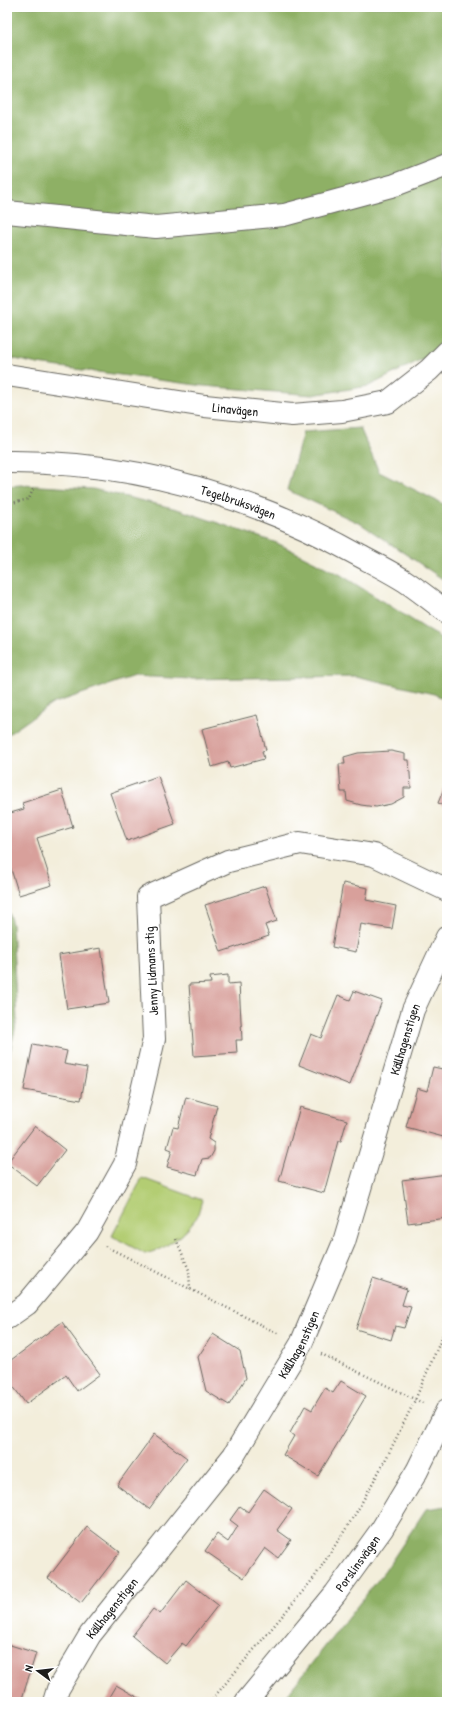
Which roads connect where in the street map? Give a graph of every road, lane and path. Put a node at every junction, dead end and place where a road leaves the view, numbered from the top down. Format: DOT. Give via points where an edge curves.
graph roads {
  1 [pos="447,166"];
  2 [pos="7,212"];
  3 [pos="447,352"];
  4 [pos="7,375"];
  5 [pos="7,462"];
  6 [pos="447,612"];
  7 [pos="447,890"];
  8 [pos="447,936"];
  9 [pos="87,1232"];
  10 [pos="176,1239"];
  11 [pos="190,1289"];
  12 [pos="7,1318"];
  13 [pos="447,1326"];
  14 [pos="301,1344"];
  15 [pos="414,1400"];
  16 [pos="447,1410"];
  17 [pos="54,1702"];
  18 [pos="210,1702"];
  19 [pos="246,1702"];
  1 -- 2 [label="street" via="395,185 277,215 156,227"];
  3 -- 4 [label="street, Linavägen" via="429,370 388,402 342,411 292,415 205,406"];
  5 -- 6 [label="street, Tegelbruksvägen" via="44,462 109,469 154,476 211,492 281,516 341,545 404,581"];
  7 -- 9 [label="street, Jenny Lidmans stig" via="374,855 300,843 228,861 148,897 154,1039 125,1164"];
  8 -- 14 [label="street, Källhagenstigen" via="413,1010 344,1242"];
  9 -- 11 [label="path" via="109,1249"];
  9 -- 12 [label="street, Jenny Lidmans stig" via="27,1304"];
  10 -- 11 [label="path" via="189,1270"];
  11 -- 14 [label="path"];
  13 -- 15 [label="path"];
  14 -- 15 [label="path"];
  14 -- 17 [label="street, Källhagenstigen" via="234,1455 90,1635 58,1689"];
  15 -- 18 [label="path" via="387,1457 356,1513 314,1578"];
  16 -- 19 [label="street, Porslinsvägen" via="417,1470 382,1529 335,1594"];
}
